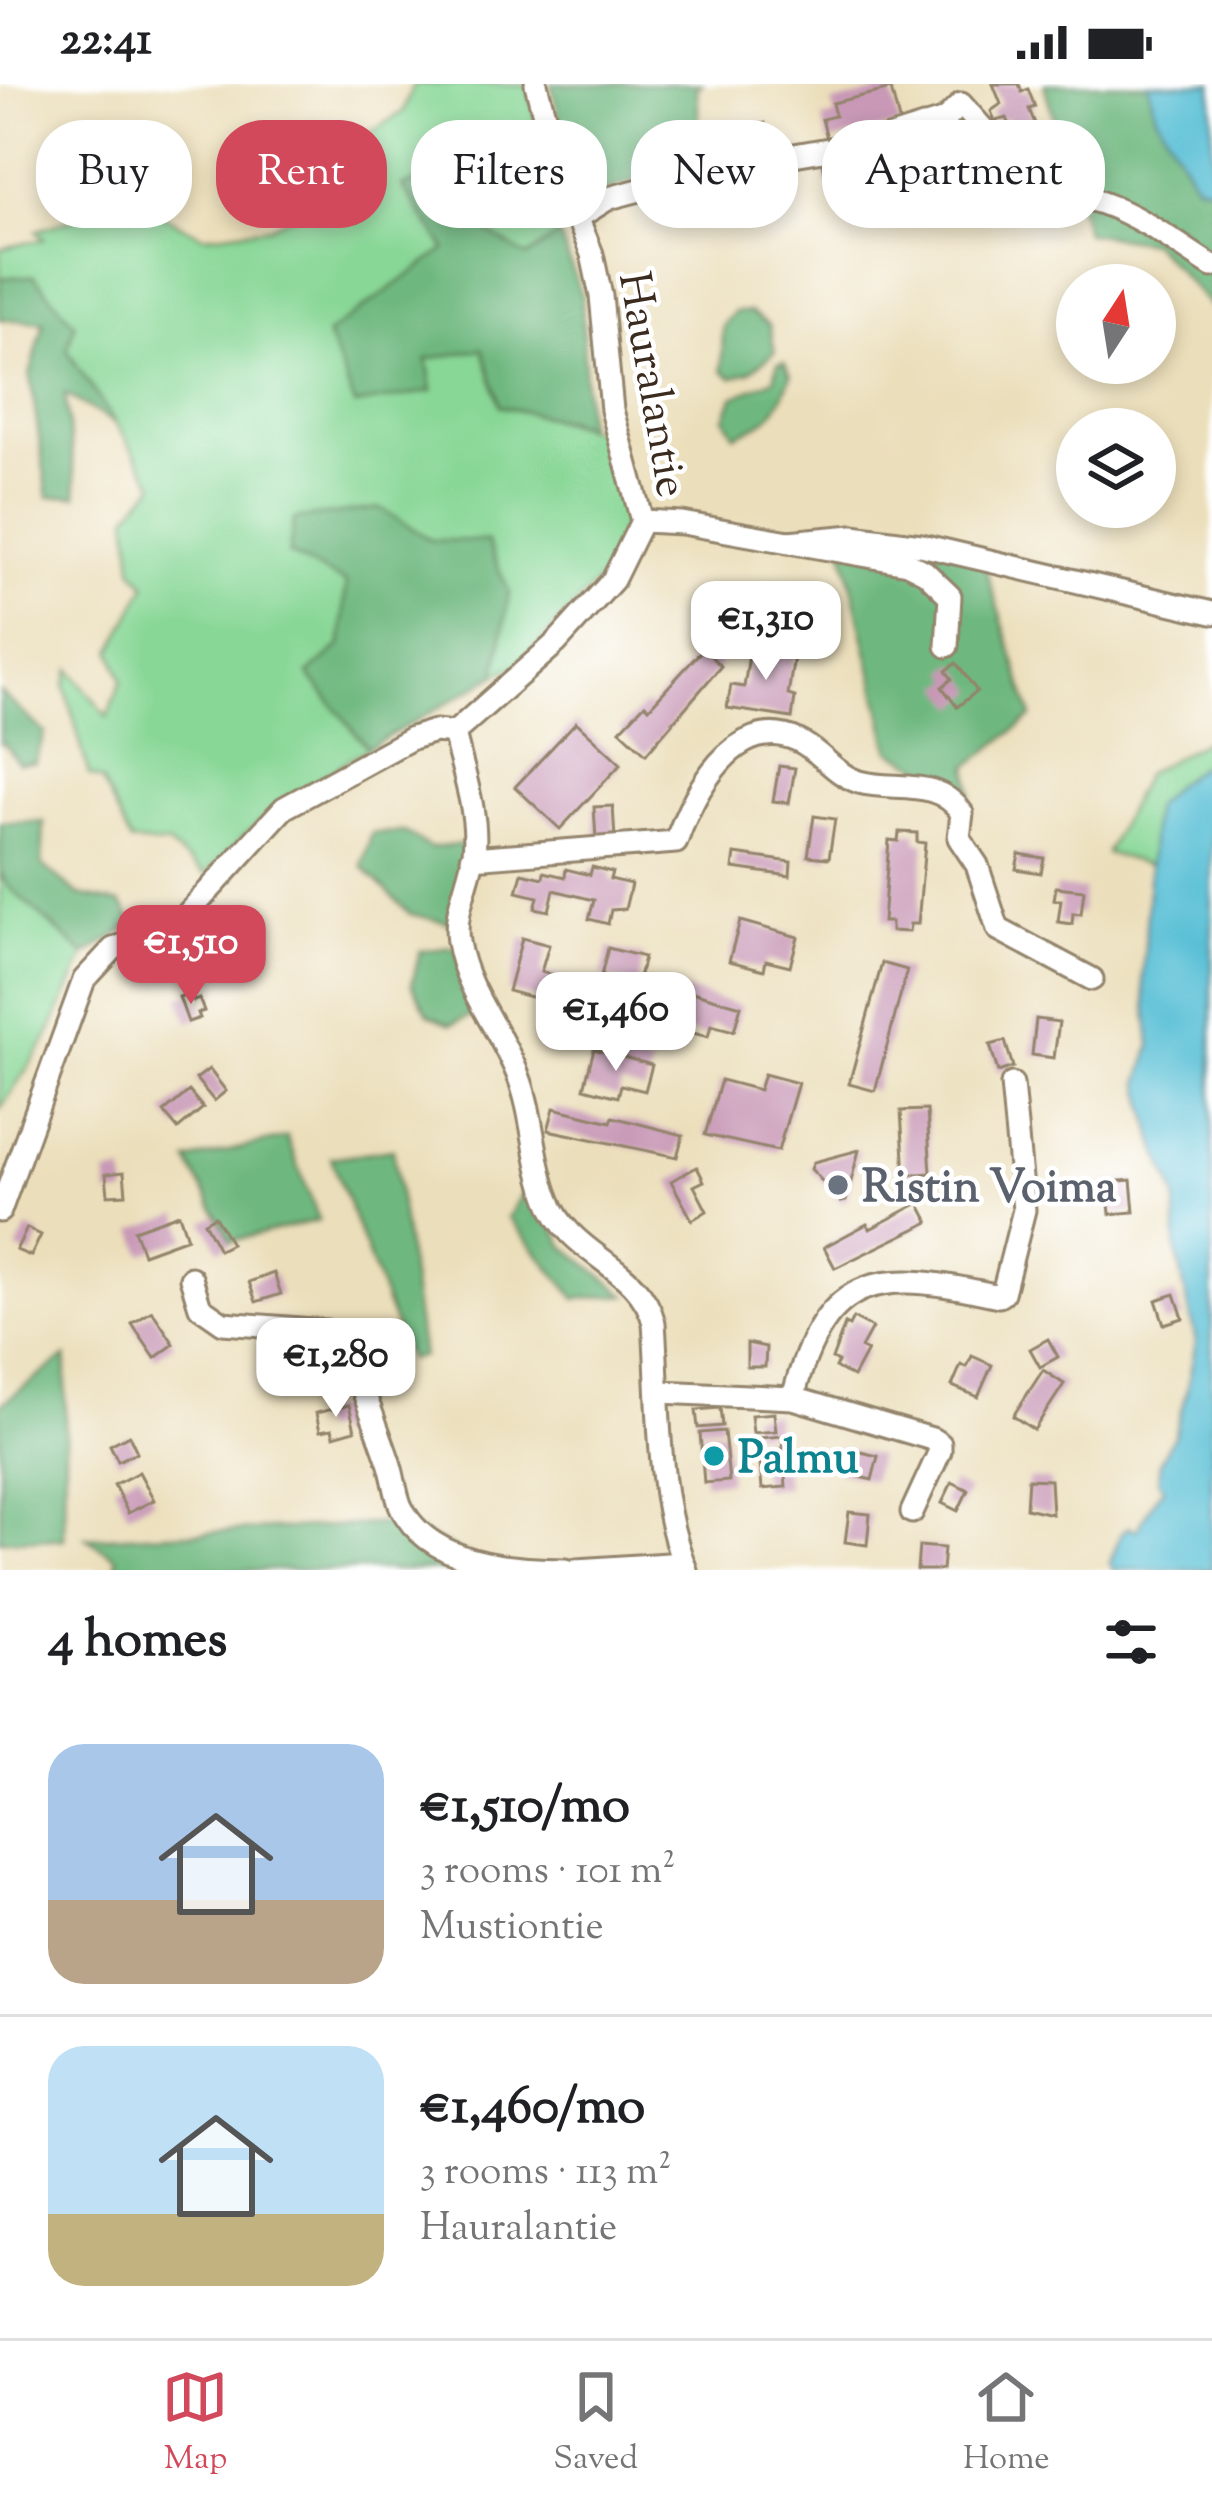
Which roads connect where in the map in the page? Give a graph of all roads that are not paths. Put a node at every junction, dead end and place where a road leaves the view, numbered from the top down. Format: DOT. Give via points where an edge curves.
graph roads {
  1 [pos="536,84"];
  2 [pos="545,120"];
  3 [pos="607,199"];
  4 [pos="582,228"];
  5 [pos="1212,266"];
  6 [pos="642,521"];
  7 [pos="788,542"];
  8 [pos="1212,613"];
  9 [pos="947,646"];
  10 [pos="454,734"];
  11 [pos="472,858"];
  12 [pos="1092,979"];
  13 [pos="1012,1084"];
  14 [pos="0,1211"];
  15 [pos="191,1278"];
  16 [pos="659,1392"];
  17 [pos="793,1398"];
  18 [pos="912,1512"];
  19 [pos="684,1566"];
  20 [pos="566,1570"];
  21 [pos="577,1570"];
  1 -- 2 [label="street, Hauralantie"];
  3 -- 5 [label="street" via="735,164 903,133 945,120 961,104 994,141 1017,186 1106,204"];
  4 -- 6 [label="street, Hauralantie" via="602,296 612,410"];
  6 -- 7 [label="street"];
  6 -- 10 [label="street, Hauralantie" via="614,580"];
  7 -- 8 [label="street" via="854,536 921,545"];
  7 -- 9 [label="street" via="884,556 925,572 950,596"];
  10 -- 11 [label="street"];
  10 -- 14 [label="street" via="412,738 284,808 179,923 113,949 84,980"];
  11 -- 12 [label="street" via="676,842 712,769 766,734 792,737 848,778 912,784 956,803 959,838 998,929"];
  11 -- 16 [label="street" via="456,924 463,967 519,1076 557,1220 649,1303"];
  13 -- 17 [label="street" via="1024,1210 1004,1293 938,1283 863,1285 814,1336"];
  15 -- 20 [label="street" via="200,1307 223,1323 338,1336 400,1504 426,1539 492,1562"];
  16 -- 17 [label="street"];
  16 -- 19 [label="street" via="662,1462"];
  17 -- 18 [label="street" via="940,1444"];
  19 -- 21 [label="street"];
}
